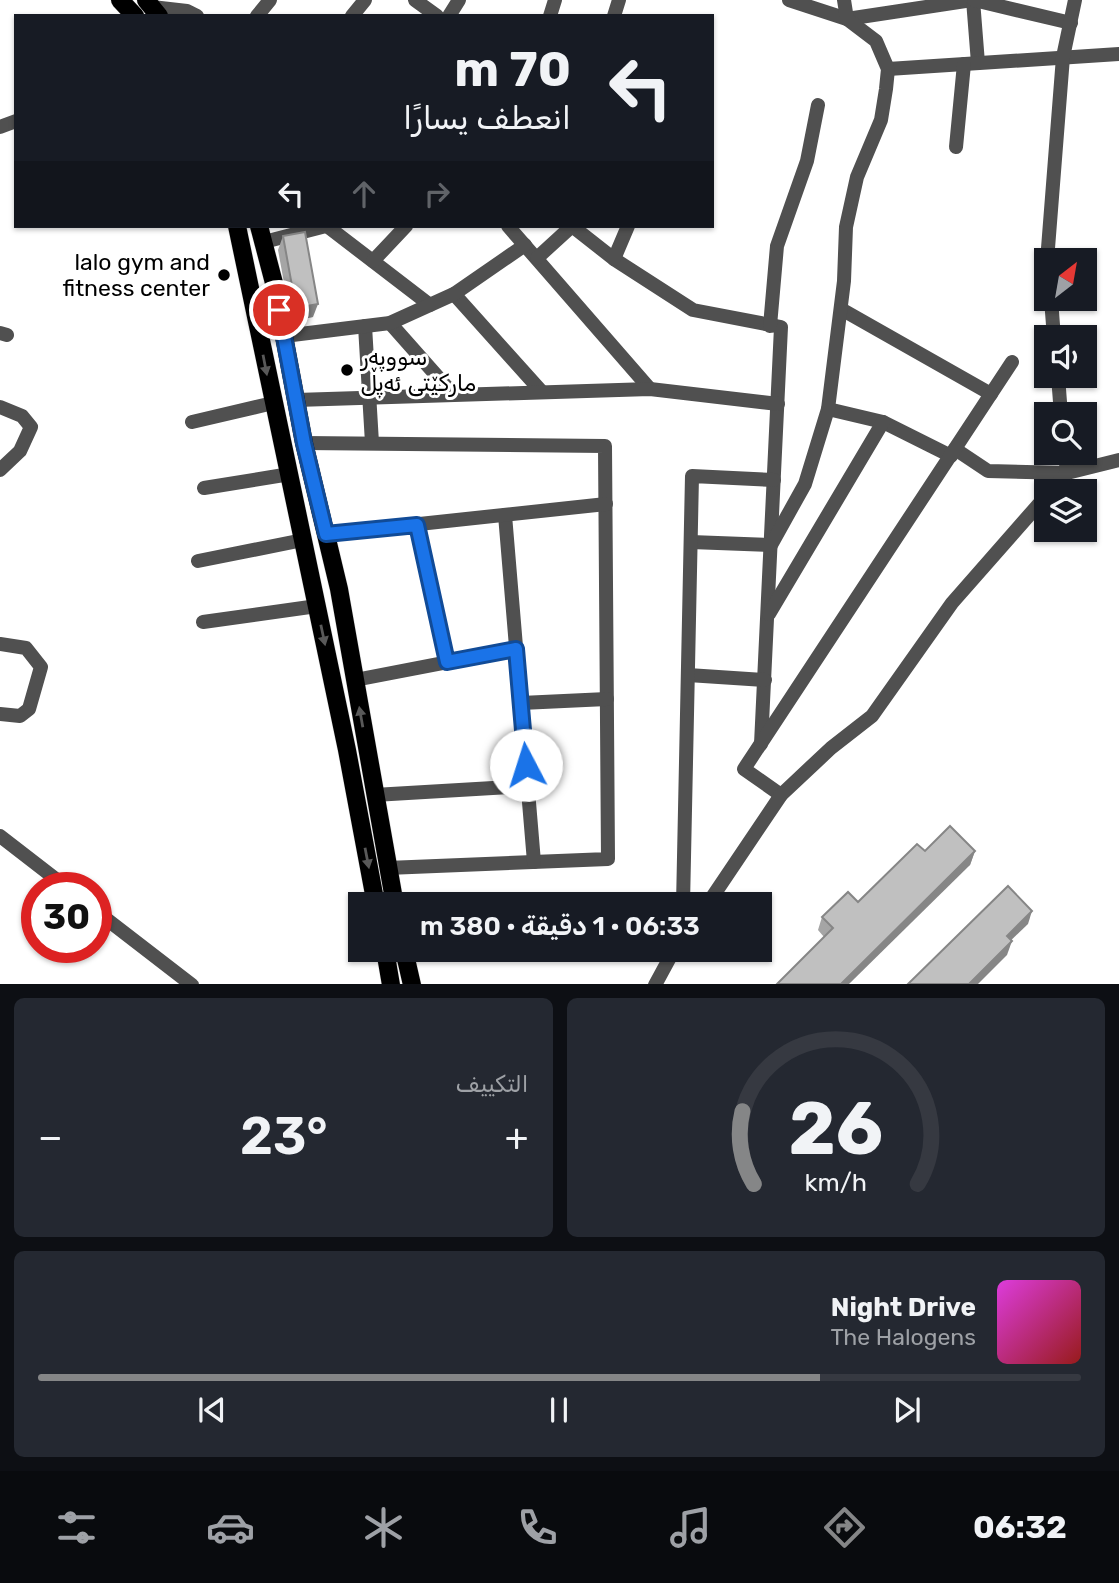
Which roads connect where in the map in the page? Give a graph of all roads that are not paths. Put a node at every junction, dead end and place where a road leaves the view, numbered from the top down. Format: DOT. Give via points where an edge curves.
graph roads {
  1 [pos="270,0"];
  2 [pos="365,0"];
  3 [pos="415,0"];
  4 [pos="789,0"];
  5 [pos="844,0"];
  6 [pos="973,0"];
  7 [pos="1075,0"];
  8 [pos="931,2"];
  9 [pos="152,8"];
  10 [pos="193,14"];
  11 [pos="259,14"];
  12 [pos="354,14"];
  13 [pos="435,14"];
  14 [pos="847,19"];
  15 [pos="1071,23"];
  16 [pos="1119,54"];
  17 [pos="1063,57"];
  18 [pos="971,63"];
  19 [pos="888,69"];
  20 [pos="818,105"];
  21 [pos="956,147"];
  22 [pos="237,228"];
  23 [pos="310,228"];
  24 [pos="329,228"];
  25 [pos="404,228"];
  26 [pos="510,228"];
  27 [pos="570,228"];
  28 [pos="574,228"];
  29 [pos="627,228"];
  30 [pos="262,234"];
  31 [pos="525,244"];
  32 [pos="1048,248"];
  33 [pos="537,258"];
  34 [pos="614,260"];
  35 [pos="373,261"];
  36 [pos="454,294"];
  37 [pos="430,305"];
  38 [pos="841,309"];
  39 [pos="390,323"];
  40 [pos="365,326"];
  41 [pos="770,326"];
  42 [pos="284,337"];
  43 [pos="1012,362"];
  44 [pos="650,389"];
  45 [pos="541,391"];
  46 [pos="452,393"];
  47 [pos="991,394"];
  48 [pos="369,397"];
  49 [pos="296,400"];
  50 [pos="273,403"];
  51 [pos="778,404"];
  52 [pos="0,407"];
  53 [pos="828,409"];
  54 [pos="192,422"];
  55 [pos="883,422"];
  56 [pos="304,443"];
  57 [pos="372,443"];
  58 [pos="953,452"];
  59 [pos="1119,460"];
  60 [pos="1066,465"];
  61 [pos="0,470"];
  62 [pos="1067,473"];
  63 [pos="290,474"];
  64 [pos="1062,479"];
  65 [pos="774,480"];
  66 [pos="204,488"];
  67 [pos="606,504"];
  68 [pos="1034,510"];
  69 [pos="505,515"];
  70 [pos="417,525"];
  71 [pos="326,534"];
  72 [pos="303,540"];
  73 [pos="691,542"];
  74 [pos="771,545"];
  75 [pos="198,561"];
  76 [pos="317,606"];
  77 [pos="768,616"];
  78 [pos="203,622"];
  79 [pos="0,644"];
  80 [pos="516,649"];
  81 [pos="447,662"];
  82 [pos="688,675"];
  83 [pos="355,680"];
  84 [pos="765,680"];
  85 [pos="607,699"];
  86 [pos="521,702"];
  87 [pos="0,714"];
  88 [pos="761,744"];
  89 [pos="366,747"];
  90 [pos="347,750"];
  91 [pos="527,786"];
  92 [pos="374,795"];
  93 [pos="781,795"];
  94 [pos="2,843"];
  95 [pos="534,862"];
  96 [pos="387,868"];
  97 [pos="44,872"];
  98 [pos="374,892"];
  99 [pos="392,892"];
  100 [pos="683,892"];
  101 [pos="716,892"];
  102 [pos="112,923"];
  103 [pos="387,962"];
  104 [pos="407,962"];
  105 [pos="667,962"];
  106 [pos="191,984"];
  107 [pos="391,984"];
  108 [pos="412,984"];
  109 [pos="656,984"];
  1 -- 11 [label="street"];
  2 -- 12 [label="street"];
  3 -- 13 [label="street"];
  4 -- 14 [label="street"];
  5 -- 14 [label="street"];
  6 -- 8 [label="street"];
  6 -- 15 [label="street"];
  6 -- 18 [label="street"];
  7 -- 15 [label="street"];
  8 -- 14 [label="street"];
  9 -- 10 [label="street"];
  14 -- 19 [label="street" via="876,41"];
  15 -- 17 [label="street"];
  16 -- 17 [label="street"];
  17 -- 18 [label="street"];
  17 -- 32 [label="street"];
  18 -- 19 [label="street"];
  18 -- 21 [label="street"];
  19 -- 38 [label="street" via="881,120 857,177 846,227"];
  20 -- 41 [label="street" via="807,161 777,246"];
  22 -- 50 [label="main road, one-way"];
  23 -- 30 [label="street"];
  24 -- 35 [label="street"];
  25 -- 35 [label="street"];
  26 -- 31 [label="street"];
  27 -- 33 [label="street"];
  28 -- 34 [label="street"];
  29 -- 34 [label="street"];
  30 -- 42 [label="main road"];
  31 -- 33 [label="street"];
  31 -- 36 [label="street"];
  33 -- 44 [label="street"];
  34 -- 41 [label="street" via="693,310"];
  35 -- 37 [label="street"];
  36 -- 37 [label="street"];
  36 -- 45 [label="street"];
  37 -- 39 [label="street"];
  38 -- 47 [label="street"];
  38 -- 53 [label="street"];
  39 -- 40 [label="street"];
  39 -- 46 [label="street"];
  40 -- 42 [label="street"];
  40 -- 48 [label="street"];
  41 -- 51 [label="street" via="781,327"];
  42 -- 49 [label="main road"];
  43 -- 47 [label="street"];
  44 -- 45 [label="street"];
  44 -- 51 [label="street"];
  45 -- 46 [label="street"];
  46 -- 48 [label="street"];
  47 -- 58 [label="street"];
  48 -- 49 [label="street"];
  48 -- 57 [label="street"];
  49 -- 56 [label="main road"];
  50 -- 54 [label="street"];
  50 -- 63 [label="main road"];
  51 -- 65 [label="street"];
  52 -- 61 [label="street" via="22,416 31,427 20,451"];
  53 -- 55 [label="street"];
  53 -- 74 [label="street" via="805,484"];
  55 -- 58 [label="street"];
  55 -- 77 [label="street"];
  56 -- 57 [label="street"];
  56 -- 71 [label="main road"];
  57 -- 67 [label="street" via="605,446"];
  58 -- 62 [label="street" via="988,471"];
  58 -- 88 [label="street"];
  59 -- 62 [label="street"];
  60 -- 62 [label="street"];
  62 -- 64 [label="street"];
  63 -- 66 [label="street"];
  63 -- 72 [label="main road"];
  65 -- 73 [label="street" via="692,476"];
  65 -- 74 [label="street"];
  67 -- 69 [label="street"];
  67 -- 85 [label="street"];
  68 -- 93 [label="street" via="952,603 872,716"];
  69 -- 70 [label="street"];
  69 -- 80 [label="street"];
  70 -- 71 [label="street"];
  70 -- 81 [label="street"];
  71 -- 83 [label="main road"];
  72 -- 75 [label="street"];
  72 -- 76 [label="main road"];
  73 -- 74 [label="street"];
  73 -- 82 [label="street"];
  74 -- 77 [label="street"];
  76 -- 78 [label="street"];
  76 -- 90 [label="main road, one-way"];
  77 -- 84 [label="street"];
  79 -- 87 [label="street" via="26,648 41,667 29,709 20,716"];
  80 -- 81 [label="street"];
  80 -- 86 [label="street"];
  81 -- 83 [label="street"];
  82 -- 84 [label="street"];
  82 -- 100 [label="street"];
  89 -- 83 [label="main road, one-way"];
  84 -- 88 [label="street"];
  85 -- 86 [label="street"];
  85 -- 95 [label="street" via="608,859"];
  86 -- 91 [label="street"];
  88 -- 93 [label="street" via="744,769"];
  89 -- 90 [label="main road"];
  89 -- 92 [label="main road"];
  90 -- 98 [label="main road, one-way"];
  91 -- 92 [label="street"];
  91 -- 95 [label="street"];
  92 -- 96 [label="main road"];
  93 -- 101 [label="street"];
  94 -- 97 [label="street"];
  95 -- 96 [label="street"];
  96 -- 99 [label="main road"];
  102 -- 106 [label="street"];
  103 -- 107 [label="main road"];
  104 -- 108 [label="main road"];
  105 -- 109 [label="street"];
}
